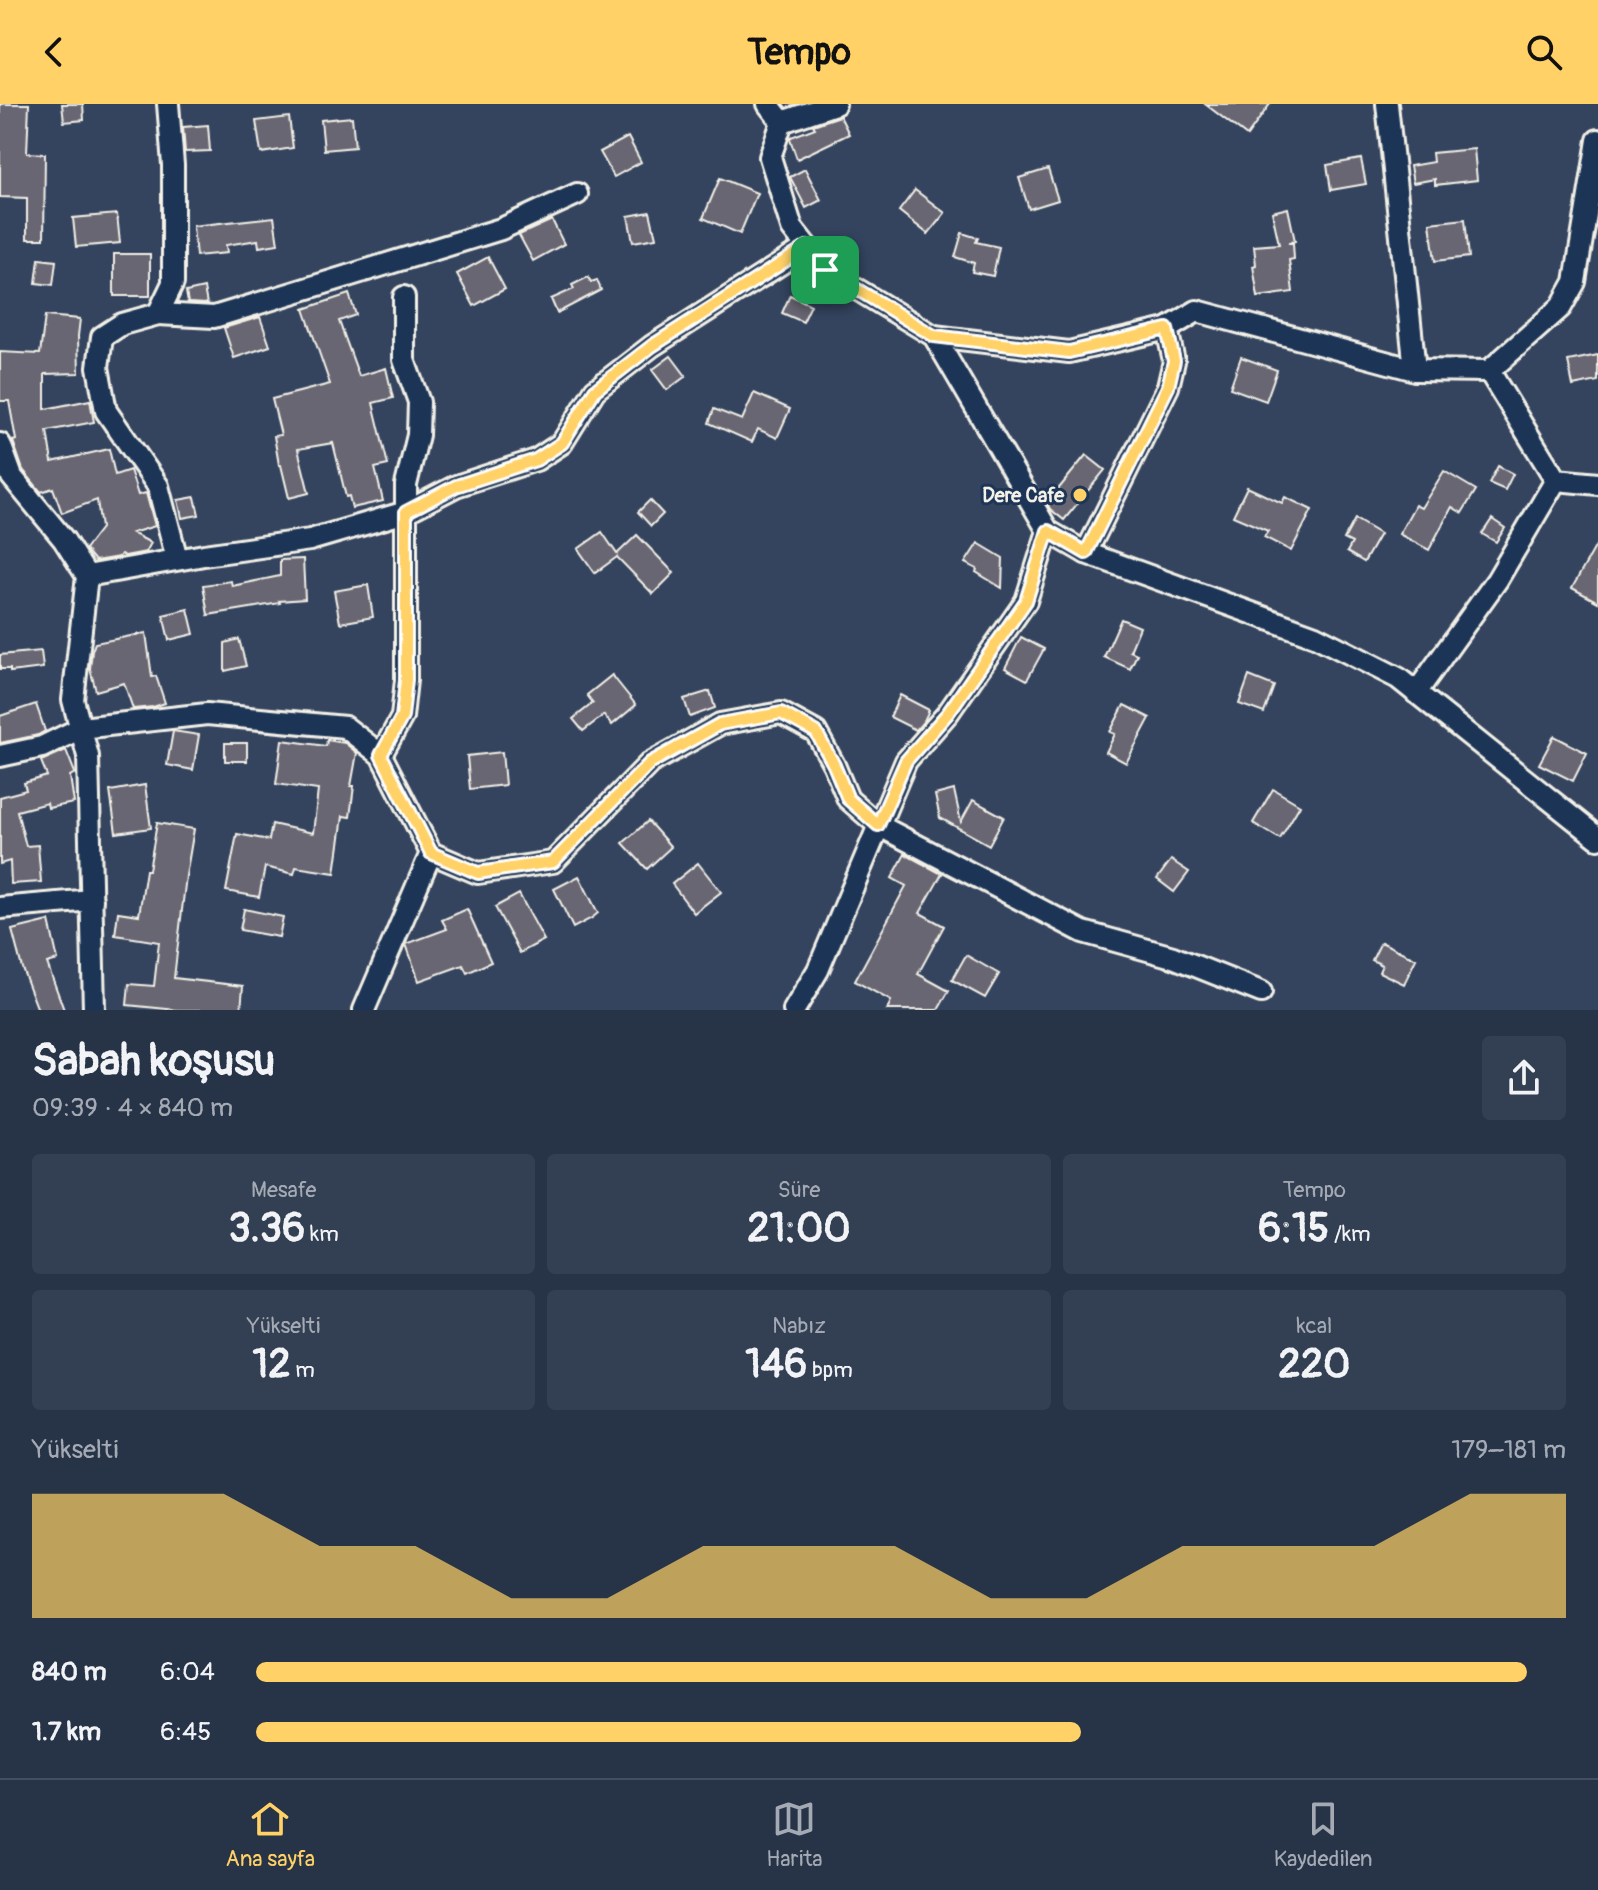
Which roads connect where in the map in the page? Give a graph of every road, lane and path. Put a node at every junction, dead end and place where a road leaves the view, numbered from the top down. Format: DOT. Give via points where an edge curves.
graph roads {
  1 [pos="168,104"];
  2 [pos="768,104"];
  3 [pos="835,104"];
  4 [pos="1387,104"];
  5 [pos="782,122"];
  6 [pos="1598,140"];
  7 [pos="577,194"];
  8 [pos="807,247"];
  9 [pos="404,297"];
  10 [pos="158,314"];
  11 [pos="1167,329"];
  12 [pos="934,336"];
  13 [pos="1415,370"];
  14 [pos="1489,371"];
  15 [pos="0,444"];
  16 [pos="1556,480"];
  17 [pos="1598,484"];
  18 [pos="406,512"];
  19 [pos="1048,531"];
  20 [pos="1086,553"];
  21 [pos="177,559"];
  22 [pos="87,576"];
  23 [pos="1416,693"];
  24 [pos="81,728"];
  25 [pos="381,755"];
  26 [pos="0,756"];
  27 [pos="878,825"];
  28 [pos="1598,838"];
  29 [pos="431,853"];
  30 [pos="92,900"];
  31 [pos="0,908"];
  32 [pos="1261,992"];
  33 [pos="94,1010"];
  34 [pos="364,1010"];
  35 [pos="794,1010"];
  1 -- 10 [label="street" via="173,283"];
  2 -- 5 [label="street"];
  3 -- 5 [label="street"];
  4 -- 13 [label="street"];
  5 -- 8 [label="street" via="770,157 792,228"];
  6 -- 14 [label="street" via="1575,282 1561,307"];
  7 -- 10 [label="street" via="501,229 214,317"];
  8 -- 12 [label="street" via="825,270"];
  8 -- 18 [label="street" via="652,346 595,390 562,443 536,460 456,486"];
  9 -- 18 [label="street" via="404,360 419,402"];
  10 -- 21 [label="street" via="122,324 102,337 98,367 106,411 158,486"];
  11 -- 12 [label="street" via="1069,352"];
  11 -- 13 [label="street" via="1197,311"];
  11 -- 20 [label="street" via="1174,361 1168,387"];
  12 -- 19 [label="street"];
  13 -- 14 [label="street"];
  14 -- 16 [label="street"];
  15 -- 22 [label="street" via="12,477"];
  16 -- 17 [label="street"];
  16 -- 23 [label="street" via="1497,580"];
  18 -- 21 [label="street" via="310,540"];
  18 -- 25 [label="street" via="406,680 402,717"];
  19 -- 20 [label="street"];
  19 -- 27 [label="street" via="1026,601 948,713 906,761"];
  20 -- 23 [label="street" via="1315,636 1398,678"];
  21 -- 22 [label="street"];
  22 -- 24 [label="street" via="73,700"];
  23 -- 28 [label="street"];
  24 -- 25 [label="street" via="207,714 345,727"];
  24 -- 26 [label="street" via="42,747"];
  24 -- 30 [label="street" via="88,756"];
  25 -- 29 [label="street"];
  27 -- 29 [label="street" via="848,799 816,732 781,713 720,724 650,763 553,862 478,873"];
  27 -- 32 [label="street" via="1083,932 1173,957"];
  27 -- 35 [label="street" via="818,970"];
  29 -- 34 [label="street"];
  30 -- 31 [label="street"];
  30 -- 33 [label="street"];
}
